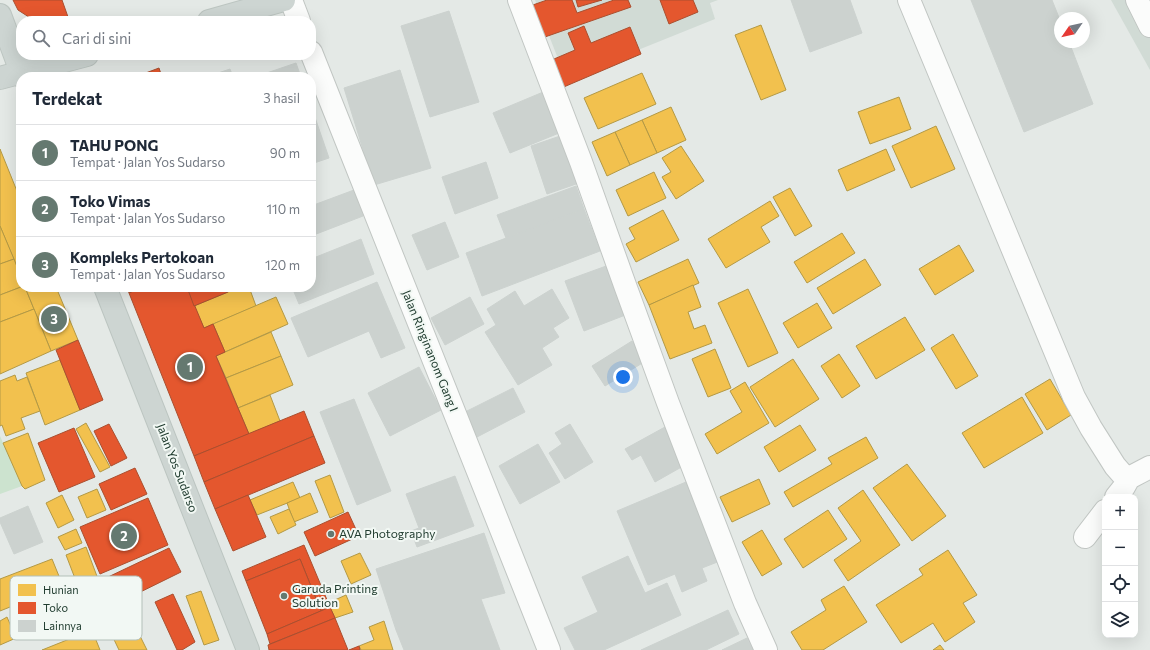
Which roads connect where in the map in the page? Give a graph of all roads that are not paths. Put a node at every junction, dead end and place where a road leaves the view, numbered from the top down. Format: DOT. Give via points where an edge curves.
graph roads {
  1 [pos="284,0"];
  2 [pos="290,0"];
  3 [pos="519,0"];
  4 [pos="909,0"];
  5 [pos="1137,0"];
  6 [pos="0,15"];
  7 [pos="227,16"];
  8 [pos="297,16"];
  9 [pos="1150,26"];
  10 [pos="16,59"];
  11 [pos="16,60"];
  12 [pos="71,60"];
  13 [pos="314,60"];
  14 [pos="21,72"];
  15 [pos="32,72"];
  16 [pos="16,76"];
  17 [pos="0,78"];
  18 [pos="107,292"];
  19 [pos="1150,466"];
  20 [pos="1128,478"];
  21 [pos="1118,494"];
  22 [pos="1102,515"];
  23 [pos="1085,537"];
  24 [pos="248,650"];
  25 [pos="549,650"];
  26 [pos="766,650"];
  1 -- 7 [label="main road"];
  2 -- 8 [label="street"];
  3 -- 26 [label="street" via="668,403"];
  4 -- 20 [label="street" via="1074,397 1115,466"];
  5 -- 9 [label="street"];
  6 -- 10 [label="main road"];
  11 -- 14 [label="main road"];
  12 -- 15 [label="main road"];
  13 -- 25 [label="street, Jalan Ringinanom Gang I"];
  16 -- 17 [label="main road"];
  18 -- 24 [label="main road, Jalan Yos Sudarso"];
  19 -- 20 [label="street"];
  20 -- 21 [label="street"];
  22 -- 23 [label="street"];
}
